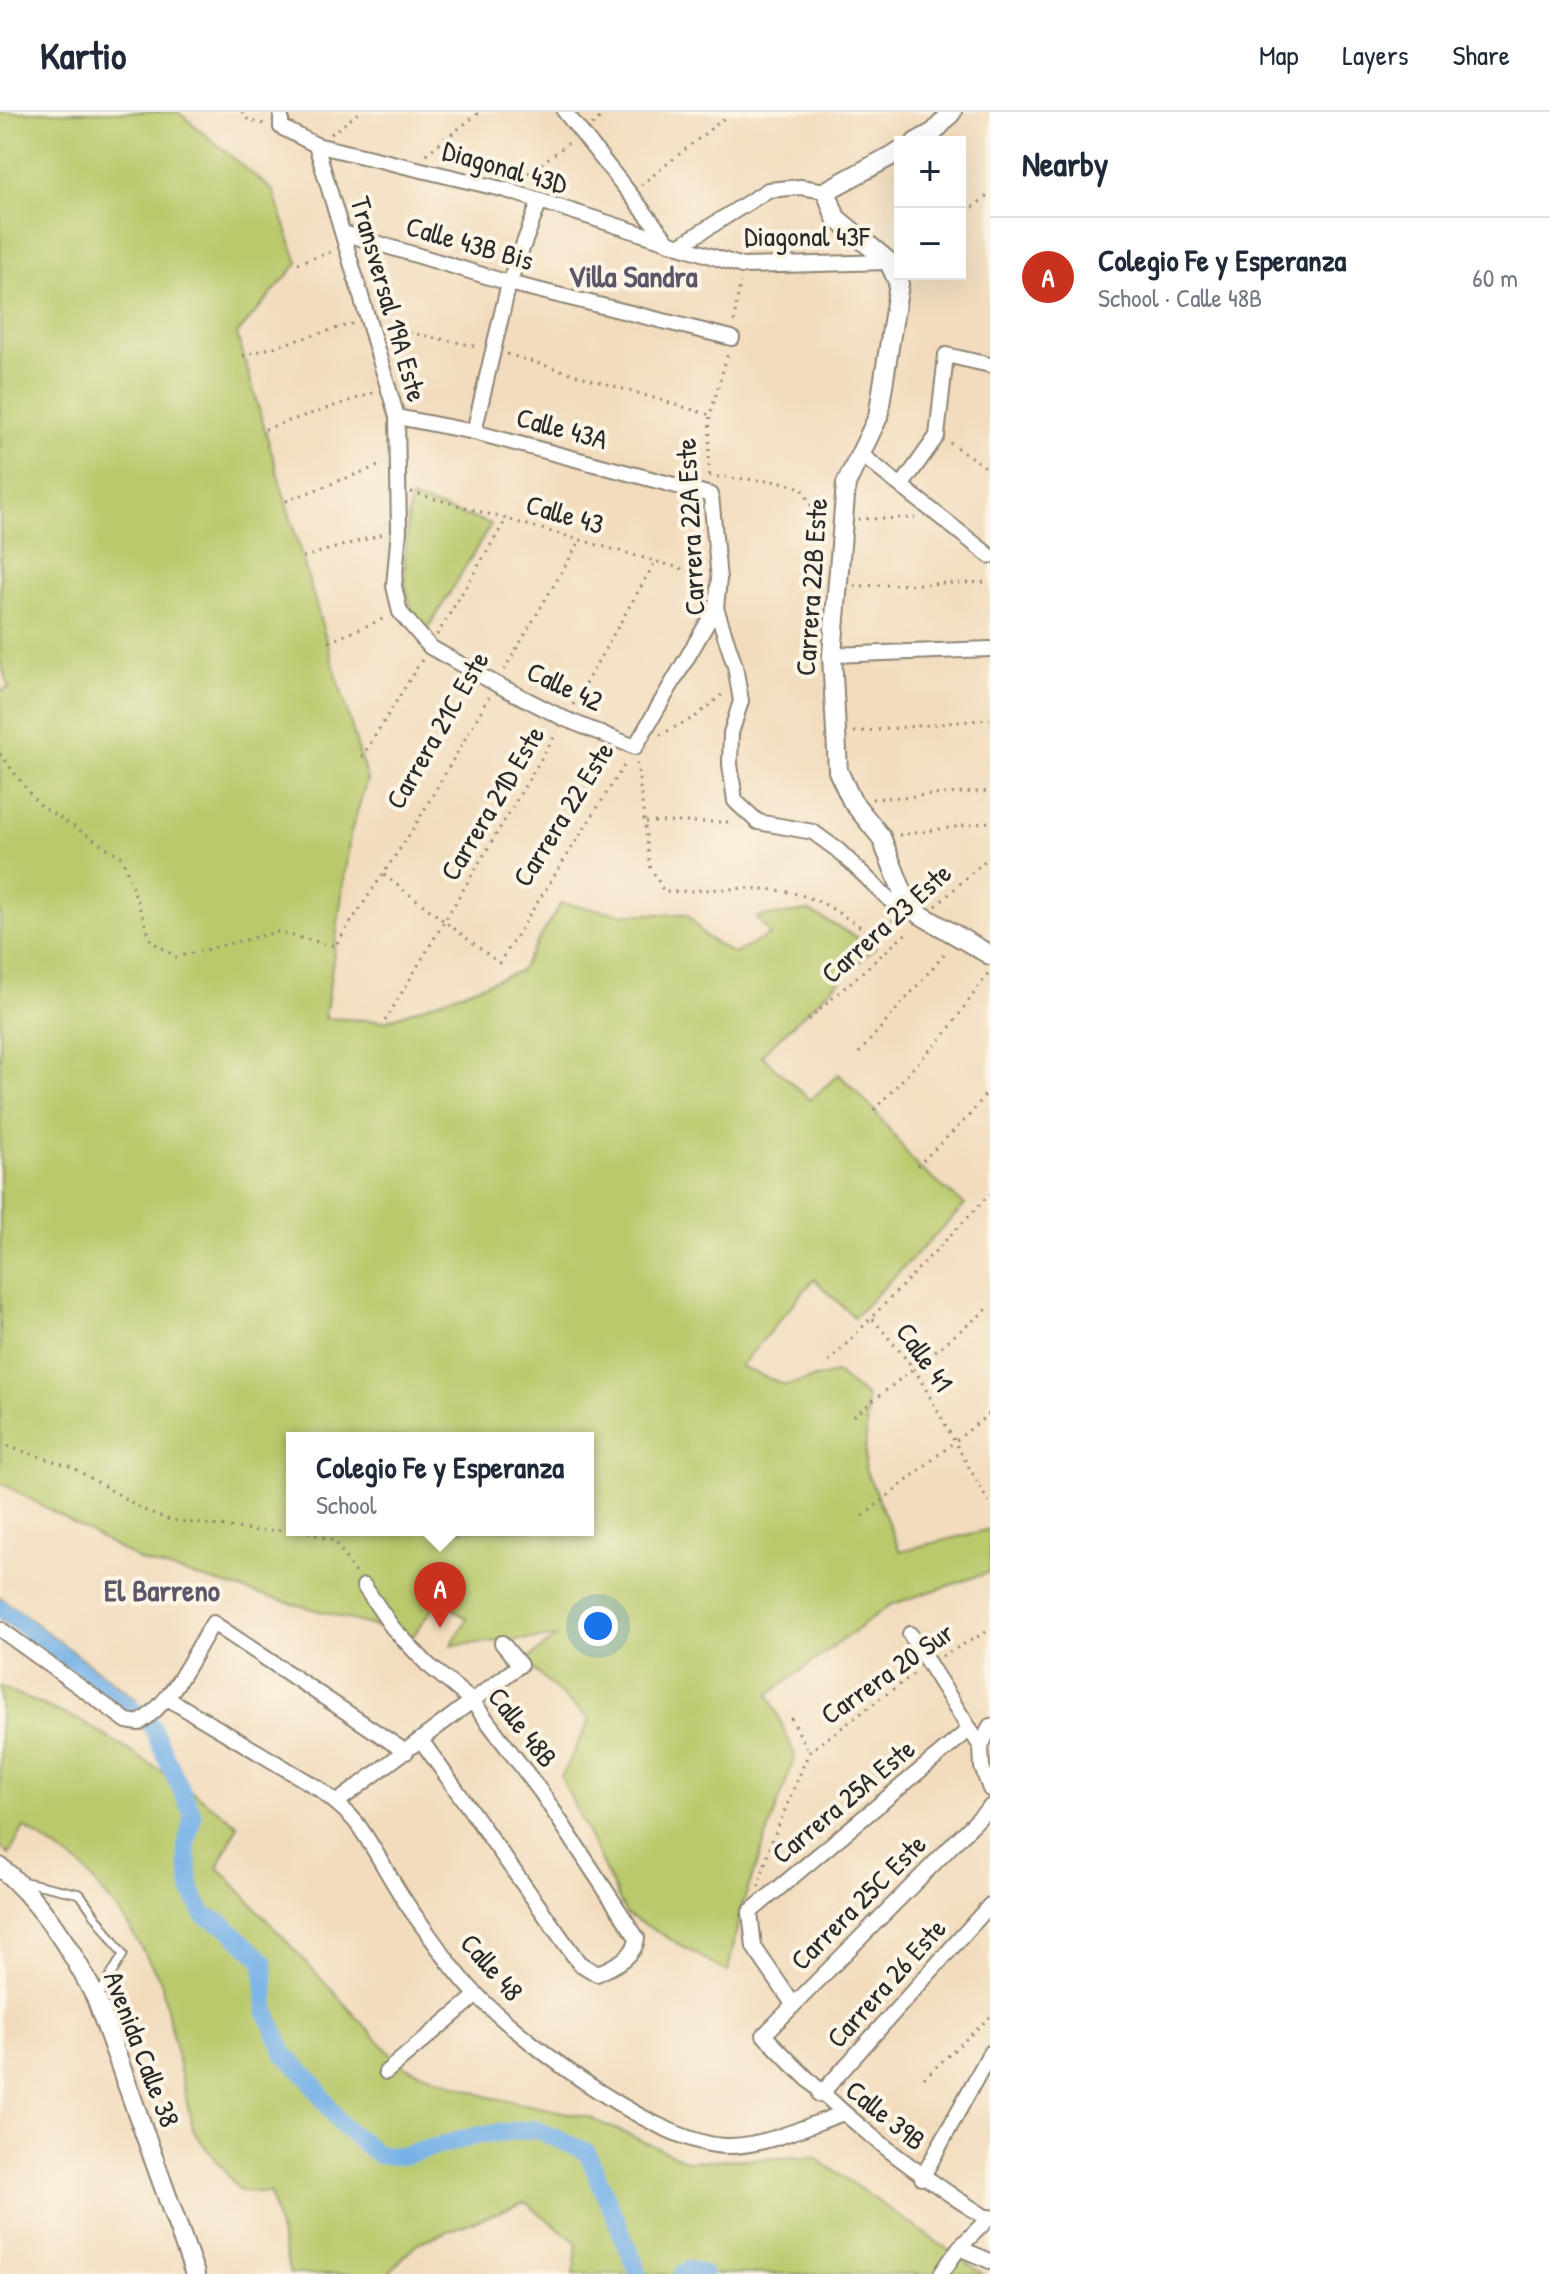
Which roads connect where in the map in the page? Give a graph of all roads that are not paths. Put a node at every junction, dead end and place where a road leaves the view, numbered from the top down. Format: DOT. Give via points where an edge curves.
graph roads {
  1 [pos="565,112"];
  2 [pos="952,112"];
  3 [pos="281,120"];
  4 [pos="927,136"];
  5 [pos="316,145"];
  6 [pos="894,154"];
  7 [pos="826,191"];
  8 [pos="539,203"];
  9 [pos="343,233"];
  10 [pos="674,244"];
  11 [pos="889,262"];
  12 [pos="509,283"];
  13 [pos="732,338"];
  14 [pos="990,365"];
  15 [pos="397,417"];
  16 [pos="474,432"];
  17 [pos="859,453"];
  18 [pos="902,485"];
  19 [pos="711,495"];
  20 [pos="990,556"];
  21 [pos="716,608"];
  22 [pos="400,612"];
  23 [pos="990,649"];
  24 [pos="832,655"];
  25 [pos="635,747"];
  26 [pos="917,913"];
  27 [pos="990,955"];
  28 [pos="364,1586"];
  29 [pos="0,1629"];
  30 [pos="910,1634"];
  31 [pos="502,1643"];
  32 [pos="167,1698"];
  33 [pos="472,1701"];
  34 [pos="990,1726"];
  35 [pos="970,1729"];
  36 [pos="421,1740"];
  37 [pos="981,1747"];
  38 [pos="406,1752"];
  39 [pos="990,1789"];
  40 [pos="336,1803"];
  41 [pos="990,1807"];
  42 [pos="0,1867"];
  43 [pos="15,1879"];
  44 [pos="990,1905"];
  45 [pos="477,1995"];
  46 [pos="96,1998"];
  47 [pos="793,2004"];
  48 [pos="764,2035"];
  49 [pos="990,2053"];
  50 [pos="386,2072"];
  51 [pos="820,2095"];
  52 [pos="841,2114"];
  53 [pos="922,2178"];
  54 [pos="989,2218"];
  55 [pos="959,2248"];
  56 [pos="990,2261"];
  57 [pos="195,2274"];
  58 [pos="941,2274"];
  1 -- 10 [label="street"];
  2 -- 4 [label="street"];
  3 -- 5 [label="street, Diagonal 43D"];
  5 -- 8 [label="street, Diagonal 43D" via="506,190"];
  5 -- 9 [label="street, Transversal 19A Este"];
  6 -- 7 [label="street"];
  7 -- 10 [label="street" via="768,190"];
  7 -- 11 [label="street" via="836,218"];
  8 -- 10 [label="street, Diagonal 43D"];
  8 -- 12 [label="street"];
  9 -- 12 [label="street, Calle 43B Bis"];
  9 -- 15 [label="street, Transversal 19A Este"];
  10 -- 11 [label="street, Diagonal 43F" via="742,266"];
  11 -- 17 [label="street, Carrera 22B Este" via="899,284 878,417"];
  12 -- 13 [label="street, Calle 43B Bis"];
  12 -- 16 [label="street"];
  14 -- 18 [label="street" via="946,355 937,436"];
  15 -- 16 [label="street, Calle 43A"];
  15 -- 22 [label="street, Transversal 19A Este" via="399,530 394,586"];
  16 -- 19 [label="street, Calle 43A"];
  17 -- 18 [label="street"];
  17 -- 24 [label="street, Carrera 22B Este" via="846,484"];
  18 -- 20 [label="street"];
  19 -- 21 [label="street, Carrera 22A Este" via="719,579"];
  21 -- 25 [label="street, Carrera 22 Este"];
  21 -- 26 [label="street, Carrera 22A Este" via="741,701 731,733 735,801 758,822 813,832 893,903"];
  22 -- 25 [label="street, Calle 42" via="430,647 565,719"];
  23 -- 24 [label="street"];
  24 -- 26 [label="street, Carrera 22B Este" via="838,771 852,801 881,837"];
  26 -- 27 [label="street"];
  28 -- 33 [label="street, Calle 48B" via="409,1646"];
  29 -- 32 [label="street" via="127,1721 139,1723 153,1715"];
  30 -- 35 [label="street"];
  31 -- 33 [label="street" via="520,1665"];
  32 -- 38 [label="street" via="213,1623"];
  32 -- 40 [label="street, Calle 48"];
  33 -- 36 [label="street"];
  33 -- 36 [label="street, Calle 48B" via="541,1792 637,1938 631,1953 597,1974 579,1963"];
  34 -- 37 [label="street"];
  35 -- 37 [label="street"];
  35 -- 47 [label="street, Carrera 25A Este" via="750,1912 754,1947"];
  36 -- 38 [label="street"];
  37 -- 39 [label="street"];
  38 -- 40 [label="street"];
  40 -- 45 [label="street, Calle 48" via="356,1822 413,1915"];
  41 -- 47 [label="street, Carrera 25C Este"];
  42 -- 43 [label="street, Avenida Calle 38"];
  43 -- 46 [label="street, Avenida Calle 38" via="75,1956"];
  43 -- 46 [label="lane" via="80,1894 123,1955"];
  44 -- 51 [label="street, Carrera 26 Este"];
  45 -- 50 [label="street"];
  45 -- 52 [label="street, Calle 48" via="521,2038 681,2138 710,2146 754,2143"];
  46 -- 57 [label="street, Avenida Calle 38"];
  47 -- 48 [label="street, Carrera 25C Este"];
  48 -- 51 [label="street, Calle 39B"];
  49 -- 53 [label="street"];
  51 -- 52 [label="street, Calle 39B"];
  52 -- 53 [label="street, Calle 39B"];
  53 -- 54 [label="street, Calle 39B"];
  54 -- 55 [label="street"];
  55 -- 56 [label="street"];
  55 -- 58 [label="street"];
}
